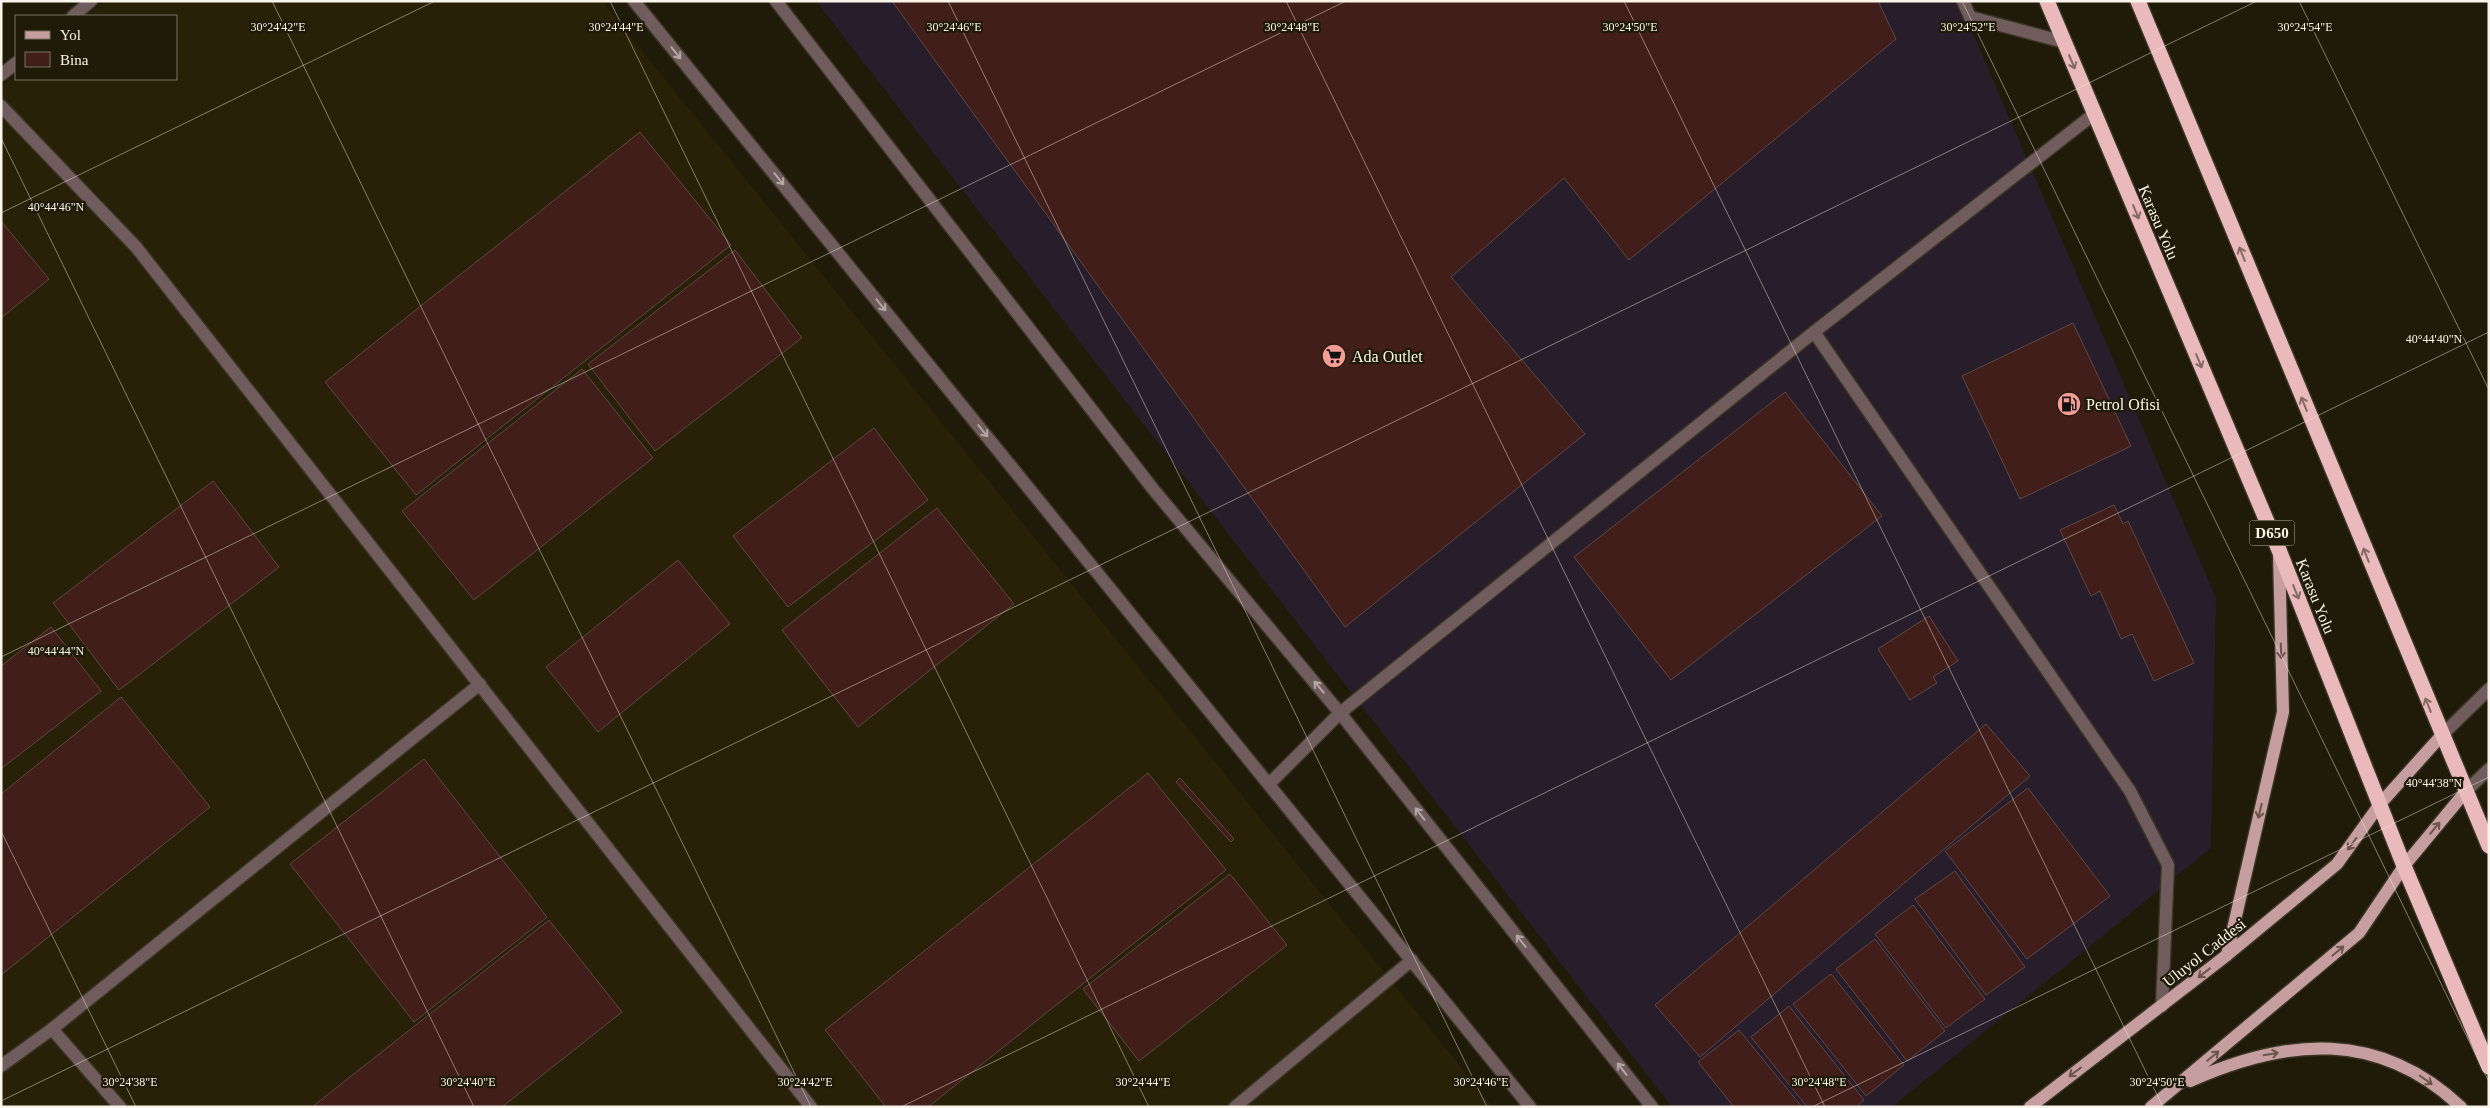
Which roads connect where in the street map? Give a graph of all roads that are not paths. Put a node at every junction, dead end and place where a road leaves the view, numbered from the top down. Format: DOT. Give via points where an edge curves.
graph roads {
  1 [pos="91,1"];
  2 [pos="634,1"];
  3 [pos="776,1"];
  4 [pos="1963,1"];
  5 [pos="2047,1"];
  6 [pos="2138,1"];
  7 [pos="74,15"];
  8 [pos="2064,42"];
  9 [pos="15,63"];
  10 [pos="1,75"];
  11 [pos="1,106"];
  12 [pos="2094,114"];
  13 [pos="1814,332"];
  14 [pos="2279,550"];
  15 [pos="480,684"];
  16 [pos="2489,690"];
  17 [pos="1340,713"];
  18 [pos="2441,736"];
  19 [pos="2489,769"];
  20 [pos="1269,784"];
  21 [pos="2466,791"];
  22 [pos="2380,804"];
  23 [pos="2489,846"];
  24 [pos="2404,866"];
  25 [pos="2227,955"];
  26 [pos="1412,960"];
  27 [pos="2162,1006"];
  28 [pos="52,1029"];
  29 [pos="1,1066"];
  30 [pos="2489,1067"];
  31 [pos="2176,1087"];
  32 [pos="120,1107"];
  33 [pos="811,1107"];
  34 [pos="1235,1107"];
  35 [pos="1530,1107"];
  36 [pos="1652,1107"];
  37 [pos="2030,1107"];
  38 [pos="2151,1107"];
  39 [pos="2461,1107"];
  1 -- 7 [label="street"];
  2 -- 20 [label="street, one-way"];
  17 -- 3 [label="street, one-way" via="1153,489"];
  4 -- 8 [label="street" via="1970,17"];
  5 -- 8 [label="highway, Karasu Yolu / D650"];
  18 -- 6 [label="highway, one-way"];
  8 -- 12 [label="highway, Karasu Yolu / D650, one-way"];
  9 -- 10 [label="street"];
  11 -- 15 [label="street" via="136,247"];
  12 -- 13 [label="street"];
  12 -- 14 [label="highway, Karasu Yolu / D650, one-way"];
  13 -- 17 [label="street"];
  13 -- 27 [label="street" via="2130,791 2164,856 2168,865"];
  14 -- 22 [label="highway, Karasu Yolu / D650, one-way"];
  14 -- 25 [label="main road, one-way" via="2282,712"];
  15 -- 28 [label="street"];
  15 -- 33 [label="street"];
  16 -- 18 [label="street"];
  17 -- 20 [label="street"];
  36 -- 17 [label="street, one-way"];
  18 -- 21 [label="highway"];
  18 -- 22 [label="main road, Uluyol Caddesi"];
  19 -- 21 [label="street"];
  20 -- 26 [label="street"];
  21 -- 23 [label="highway"];
  24 -- 21 [label="main road, one-way"];
  22 -- 24 [label="highway, Karasu Yolu / D650"];
  22 -- 25 [label="main road, Uluyol Caddesi, one-way" via="2337,864"];
  24 -- 30 [label="highway, Karasu Yolu / D650"];
  31 -- 24 [label="main road, one-way" via="2359,933"];
  25 -- 27 [label="main road, Uluyol Caddesi, one-way"];
  26 -- 34 [label="street"];
  26 -- 35 [label="street"];
  27 -- 37 [label="main road, Uluyol Caddesi, one-way"];
  28 -- 29 [label="street"];
  28 -- 32 [label="street"];
  31 -- 38 [label="main road"];
  31 -- 39 [label="main road, one-way" via="2228,1064 2267,1054 2312,1048 2352,1050 2388,1060 2422,1076"];
}
